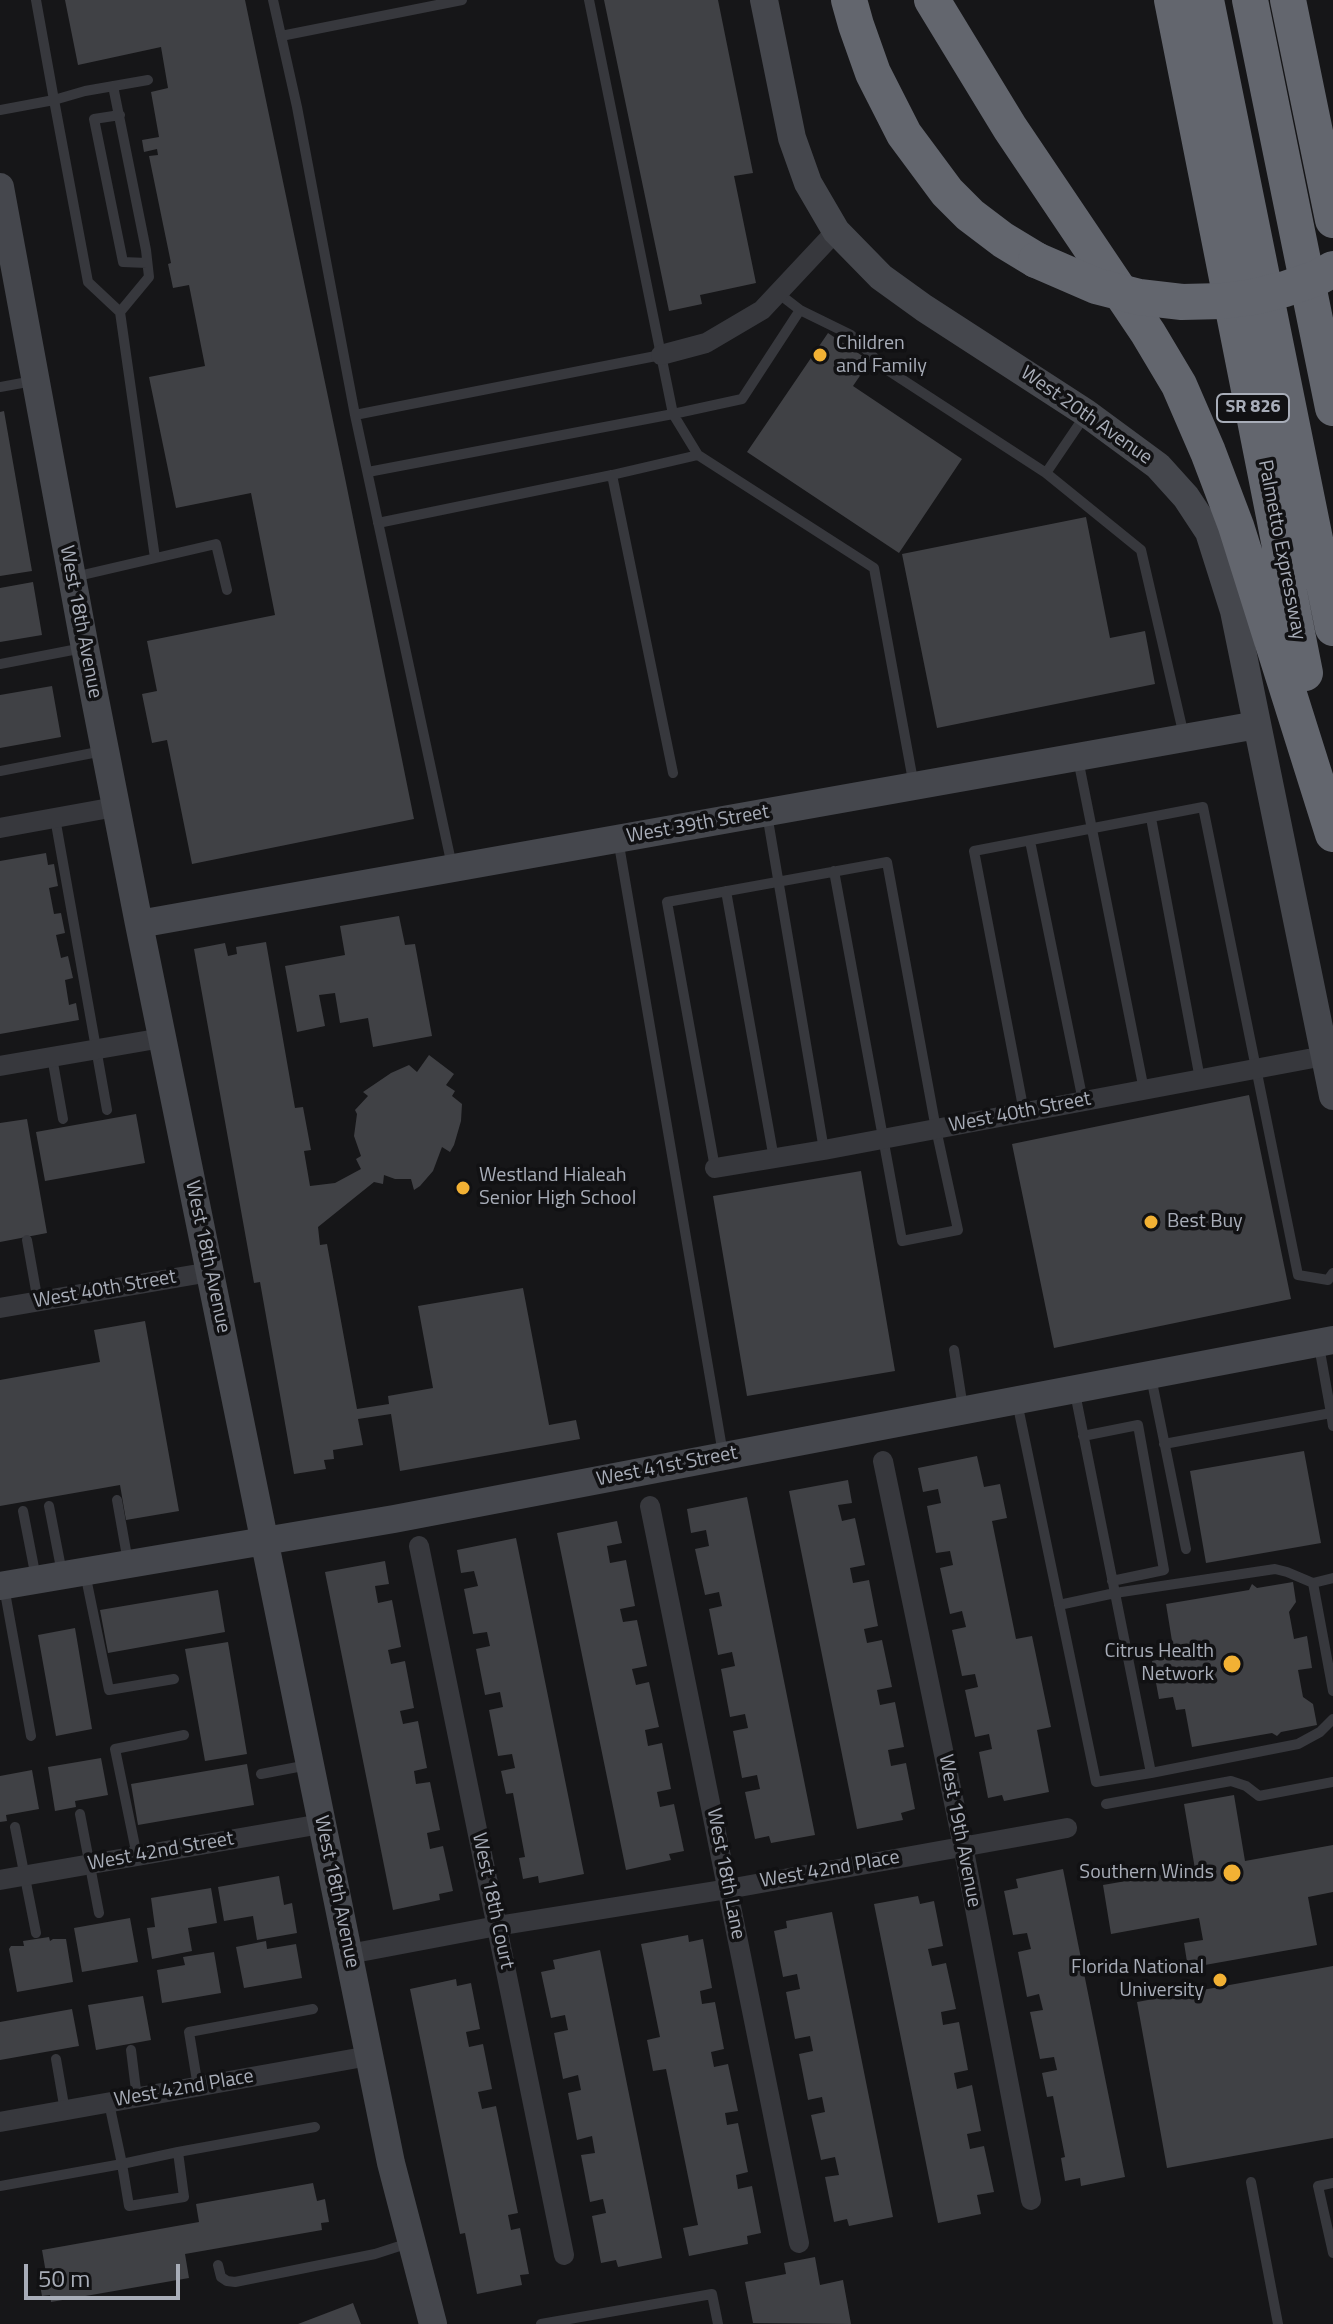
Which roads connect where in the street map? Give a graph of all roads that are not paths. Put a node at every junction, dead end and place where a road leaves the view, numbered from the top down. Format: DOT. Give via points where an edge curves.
graph roads {
  1 [pos="36,0"];
  2 [pos="273,0"];
  3 [pos="462,0"];
  4 [pos="589,0"];
  5 [pos="764,0"];
  6 [pos="849,0"];
  7 [pos="932,0"];
  8 [pos="1172,0"];
  9 [pos="1206,0"];
  10 [pos="1250,0"];
  11 [pos="1288,0"];
  12 [pos="281,36"];
  13 [pos="148,80"];
  14 [pos="113,86"];
  15 [pos="54,100"];
  16 [pos="0,110"];
  17 [pos="120,115"];
  18 [pos="0,187"];
  19 [pos="1333,220"];
  20 [pos="836,231"];
  21 [pos="147,263"];
  22 [pos="1333,269"];
  23 [pos="778,293"];
  24 [pos="800,310"];
  25 [pos="120,312"];
  26 [pos="11,317"];
  27 [pos="661,355"];
  28 [pos="35,381"];
  29 [pos="0,387"];
  30 [pos="1333,408"];
  31 [pos="1086,413"];
  32 [pos="673,414"];
  33 [pos="355,415"];
  34 [pos="698,455"];
  35 [pos="368,472"];
  36 [pos="1046,473"];
  37 [pos="612,475"];
  38 [pos="378,523"];
  39 [pos="155,558"];
  40 [pos="72,577"];
  41 [pos="227,590"];
  42 [pos="1333,628"];
  43 [pos="85,648"];
  44 [pos="0,664"];
  45 [pos="1257,725"];
  46 [pos="1184,738"];
  47 [pos="104,750"];
  48 [pos="1078,757"];
  49 [pos="0,771"];
  50 [pos="673,773"];
  51 [pos="914,786"];
  52 [pos="115,807"];
  53 [pos="767,812"];
  54 [pos="1333,817"];
  55 [pos="55,818"];
  56 [pos="1151,818"];
  57 [pos="0,828"];
  58 [pos="1092,830"];
  59 [pos="1333,834"];
  60 [pos="618,839"];
  61 [pos="1030,841"];
  62 [pos="453,868"];
  63 [pos="834,871"];
  64 [pos="780,881"];
  65 [pos="726,891"];
  66 [pos="139,924"];
  67 [pos="162,1038"];
  68 [pos="96,1049"];
  69 [pos="1324,1056"];
  70 [pos="52,1057"];
  71 [pos="0,1066"];
  72 [pos="1257,1068"];
  73 [pos="1200,1079"];
  74 [pos="1144,1090"];
  75 [pos="1333,1096"];
  76 [pos="1083,1101"];
  77 [pos="107,1110"];
  78 [pos="1024,1112"];
  79 [pos="63,1119"];
  80 [pos="936,1129"];
  81 [pos="882,1138"];
  82 [pos="824,1150"];
  83 [pos="774,1159"];
  84 [pos="715,1168"];
  85 [pos="27,1240"];
  86 [pos="210,1272"];
  87 [pos="1333,1273"];
  88 [pos="38,1302"];
  89 [pos="0,1308"];
  90 [pos="1326,1341"];
  91 [pos="954,1350"];
  92 [pos="1151,1375"];
  93 [pos="1074,1389"];
  94 [pos="1017,1400"];
  95 [pos="964,1410"];
  96 [pos="1331,1413"];
  97 [pos="1333,1426"];
  98 [pos="1083,1436"];
  99 [pos="1164,1444"];
  100 [pos="724,1456"];
  101 [pos="883,1461"];
  102 [pos="117,1500"];
  103 [pos="49,1506"];
  104 [pos="650,1506"];
  105 [pos="23,1511"];
  106 [pos="265,1540"];
  107 [pos="419,1546"];
  108 [pos="1186,1549"];
  109 [pos="128,1564"];
  110 [pos="61,1575"];
  111 [pos="1333,1578"];
  112 [pos="1112,1581"];
  113 [pos="1313,1583"];
  114 [pos="2,1586"];
  115 [pos="1115,1593"];
  116 [pos="1059,1605"];
  117 [pos="174,1679"];
  118 [pos="1333,1691"];
  119 [pos="1333,1719"];
  120 [pos="184,1735"];
  121 [pos="31,1736"];
  122 [pos="310,1764"];
  123 [pos="1151,1773"];
  124 [pos="261,1774"];
  125 [pos="1333,1782"];
  126 [pos="1106,1804"];
  127 [pos="80,1814"];
  128 [pos="321,1824"];
  129 [pos="15,1827"];
  130 [pos="1067,1828"];
  131 [pos="963,1846"];
  132 [pos="137,1856"];
  133 [pos="89,1865"];
  134 [pos="24,1876"];
  135 [pos="0,1880"];
  136 [pos="728,1889"];
  137 [pos="99,1913"];
  138 [pos="497,1926"];
  139 [pos="36,1933"];
  140 [pos="349,1954"];
  141 [pos="313,2009"];
  142 [pos="131,2050"];
  143 [pos="369,2056"];
  144 [pos="56,2059"];
  145 [pos="198,2087"];
  146 [pos="137,2098"];
  147 [pos="109,2103"];
  148 [pos="65,2111"];
  149 [pos="0,2122"];
  150 [pos="315,2127"];
  151 [pos="178,2152"];
  152 [pos="122,2164"];
  153 [pos="1251,2182"];
  154 [pos="1333,2183"];
  155 [pos="0,2186"];
  156 [pos="1031,2200"];
  157 [pos="411,2242"];
  158 [pos="799,2243"];
  159 [pos="1333,2253"];
  160 [pos="564,2255"];
  161 [pos="218,2265"];
  162 [pos="433,2324"];
  163 [pos="541,2324"];
  164 [pos="718,2324"];
  165 [pos="1278,2324"];
  1 -- 15 [label="lane"];
  2 -- 12 [label="lane"];
  3 -- 12 [label="lane"];
  4 -- 27 [label="lane"];
  5 -- 20 [label="street, West 20th Avenue" via="792,138 808,183"];
  6 -- 22 [label="highway, bridge" via="873,73 904,134 970,215 1036,260 1096,286 1182,302 1253,297"];
  7 -- 59 [label="highway" via="1179,385 1236,526"];
  8 -- 54 [label="highway, Palmetto Expressway / SR 826"];
  9 -- 42 [label="highway"];
  10 -- 30 [label="highway"];
  11 -- 19 [label="highway"];
  12 -- 33 [label="lane"];
  13 -- 14 [label="lane"];
  14 -- 15 [label="lane"];
  14 -- 17 [label="lane"];
  15 -- 16 [label="lane"];
  15 -- 25 [label="lane" via="88,282"];
  17 -- 21 [label="lane"];
  17 -- 21 [label="lane" via="94,119 123,262"];
  18 -- 26 [label="street, West 18th Avenue"];
  20 -- 23 [label="street"];
  20 -- 31 [label="street, West 20th Avenue" via="891,284"];
  21 -- 25 [label="lane" via="149,277"];
  23 -- 24 [label="lane"];
  23 -- 27 [label="street" via="762,310 706,343"];
  24 -- 32 [label="lane" via="742,399"];
  24 -- 36 [label="lane" via="851,335 886,369"];
  25 -- 39 [label="lane"];
  26 -- 28 [label="street, West 18th Avenue"];
  27 -- 32 [label="lane"];
  27 -- 33 [label="lane"];
  28 -- 29 [label="lane"];
  28 -- 40 [label="street, West 18th Avenue"];
  31 -- 36 [label="lane"];
  31 -- 45 [label="street, West 20th Avenue" via="1158,466 1209,532 1234,611"];
  32 -- 34 [label="lane"];
  32 -- 35 [label="lane"];
  33 -- 35 [label="lane"];
  34 -- 37 [label="lane"];
  34 -- 51 [label="lane" via="874,568"];
  35 -- 38 [label="lane"];
  36 -- 46 [label="lane" via="1141,550"];
  37 -- 38 [label="lane"];
  37 -- 50 [label="lane"];
  38 -- 62 [label="lane"];
  39 -- 40 [label="lane"];
  39 -- 41 [label="lane" via="216,544"];
  40 -- 43 [label="street, West 18th Avenue"];
  43 -- 44 [label="lane"];
  43 -- 47 [label="street, West 18th Avenue"];
  45 -- 46 [label="street, West 39th Street"];
  45 -- 69 [label="street, West 20th Avenue"];
  46 -- 48 [label="street, West 39th Street"];
  47 -- 49 [label="lane"];
  47 -- 52 [label="street, West 18th Avenue"];
  48 -- 51 [label="street, West 39th Street"];
  48 -- 58 [label="lane"];
  51 -- 53 [label="street, West 39th Street"];
  52 -- 55 [label="street"];
  52 -- 66 [label="street, West 18th Avenue"];
  53 -- 60 [label="street, West 39th Street"];
  53 -- 64 [label="lane"];
  55 -- 57 [label="street"];
  55 -- 68 [label="lane"];
  56 -- 58 [label="lane"];
  56 -- 72 [label="lane" via="1203,807"];
  56 -- 73 [label="lane"];
  58 -- 61 [label="lane"];
  58 -- 74 [label="lane"];
  60 -- 62 [label="street, West 39th Street"];
  60 -- 100 [label="lane"];
  61 -- 76 [label="lane"];
  61 -- 78 [label="lane" via="974,851"];
  62 -- 66 [label="street, West 39th Street"];
  63 -- 64 [label="lane"];
  63 -- 80 [label="lane" via="887,862"];
  63 -- 81 [label="lane"];
  64 -- 65 [label="lane"];
  64 -- 82 [label="lane"];
  65 -- 83 [label="lane"];
  65 -- 84 [label="lane" via="667,902"];
  66 -- 67 [label="street, West 18th Avenue"];
  67 -- 68 [label="street"];
  67 -- 86 [label="street, West 18th Avenue"];
  68 -- 70 [label="street"];
  68 -- 77 [label="lane"];
  69 -- 72 [label="street, West 40th Street"];
  69 -- 75 [label="street, West 20th Avenue"];
  70 -- 71 [label="street"];
  70 -- 79 [label="lane"];
  72 -- 73 [label="street, West 40th Street"];
  72 -- 87 [label="lane" via="1298,1275 1328,1280"];
  73 -- 74 [label="street, West 40th Street"];
  74 -- 76 [label="street, West 40th Street"];
  76 -- 78 [label="street, West 40th Street"];
  78 -- 80 [label="street, West 40th Street"];
  80 -- 81 [label="street, West 40th Street"];
  80 -- 81 [label="lane" via="958,1230 902,1241"];
  81 -- 82 [label="street, West 40th Street"];
  82 -- 83 [label="street, West 40th Street"];
  83 -- 84 [label="street, West 40th Street"];
  85 -- 88 [label="lane"];
  86 -- 88 [label="street, West 40th Street"];
  86 -- 106 [label="street, West 18th Avenue"];
  88 -- 89 [label="street, West 40th Street"];
  90 -- 92 [label="street, West 41st Street"];
  90 -- 96 [label="lane"];
  91 -- 95 [label="lane"];
  92 -- 93 [label="street, West 41st Street"];
  92 -- 99 [label="lane"];
  93 -- 94 [label="street, West 41st Street"];
  93 -- 98 [label="lane"];
  94 -- 95 [label="street, West 41st Street"];
  94 -- 116 [label="lane"];
  95 -- 100 [label="street, West 41st Street"];
  96 -- 97 [label="lane"];
  96 -- 99 [label="lane"];
  98 -- 112 [label="lane"];
  98 -- 112 [label="lane" via="1138,1425 1164,1570"];
  99 -- 108 [label="lane"];
  100 -- 106 [label="street, West 41st Street"];
  101 -- 131 [label="street, West 19th Avenue"];
  102 -- 109 [label="lane"];
  103 -- 110 [label="lane"];
  104 -- 136 [label="street, West 18th Lane"];
  105 -- 110 [label="lane"];
  106 -- 109 [label="street, West 41st Street"];
  106 -- 122 [label="street, West 18th Avenue"];
  107 -- 138 [label="street, West 18th Court"];
  109 -- 110 [label="street, West 41st Street"];
  110 -- 114 [label="street, West 41st Street"];
  110 -- 117 [label="lane" via="109,1690"];
  111 -- 113 [label="lane"];
  112 -- 115 [label="lane"];
  113 -- 115 [label="lane" via="1275,1569"];
  113 -- 118 [label="lane"];
  114 -- 121 [label="lane"];
  115 -- 116 [label="lane"];
  115 -- 123 [label="lane"];
  116 -- 123 [label="lane" via="1096,1782"];
  119 -- 123 [label="lane" via="1298,1744"];
  120 -- 132 [label="lane" via="115,1749"];
  122 -- 124 [label="lane"];
  122 -- 128 [label="street, West 18th Avenue"];
  125 -- 126 [label="lane" via="1259,1796 1231,1781"];
  127 -- 133 [label="lane"];
  128 -- 132 [label="street, West 42nd Street"];
  128 -- 140 [label="street, West 18th Avenue"];
  129 -- 134 [label="lane"];
  130 -- 131 [label="street, West 42nd Place"];
  131 -- 136 [label="street, West 42nd Place"];
  131 -- 156 [label="street, West 19th Avenue"];
  132 -- 133 [label="street, West 42nd Street"];
  133 -- 134 [label="street, West 42nd Street"];
  133 -- 137 [label="lane"];
  134 -- 135 [label="street, West 42nd Street"];
  134 -- 139 [label="lane"];
  136 -- 138 [label="street, West 42nd Place"];
  136 -- 158 [label="street, West 18th Lane"];
  138 -- 140 [label="street"];
  138 -- 160 [label="street, West 18th Court"];
  140 -- 143 [label="street, West 18th Avenue"];
  141 -- 145 [label="lane" via="189,2032"];
  142 -- 146 [label="lane"];
  143 -- 145 [label="street, West 42nd Place"];
  143 -- 157 [label="street, West 18th Avenue"];
  144 -- 148 [label="lane"];
  145 -- 146 [label="street, West 42nd Place"];
  146 -- 147 [label="street, West 42nd Place"];
  147 -- 148 [label="street, West 42nd Place"];
  147 -- 152 [label="lane"];
  148 -- 149 [label="street, West 42nd Place"];
  150 -- 151 [label="lane"];
  151 -- 152 [label="lane"];
  151 -- 152 [label="lane" via="184,2197 129,2206"];
  152 -- 155 [label="lane"];
  153 -- 165 [label="lane"];
  154 -- 159 [label="lane" via="1318,2186"];
  157 -- 161 [label="lane" via="235,2282 221,2277"];
  157 -- 162 [label="street, West 18th Avenue"];
  163 -- 164 [label="lane" via="712,2294"];
}
